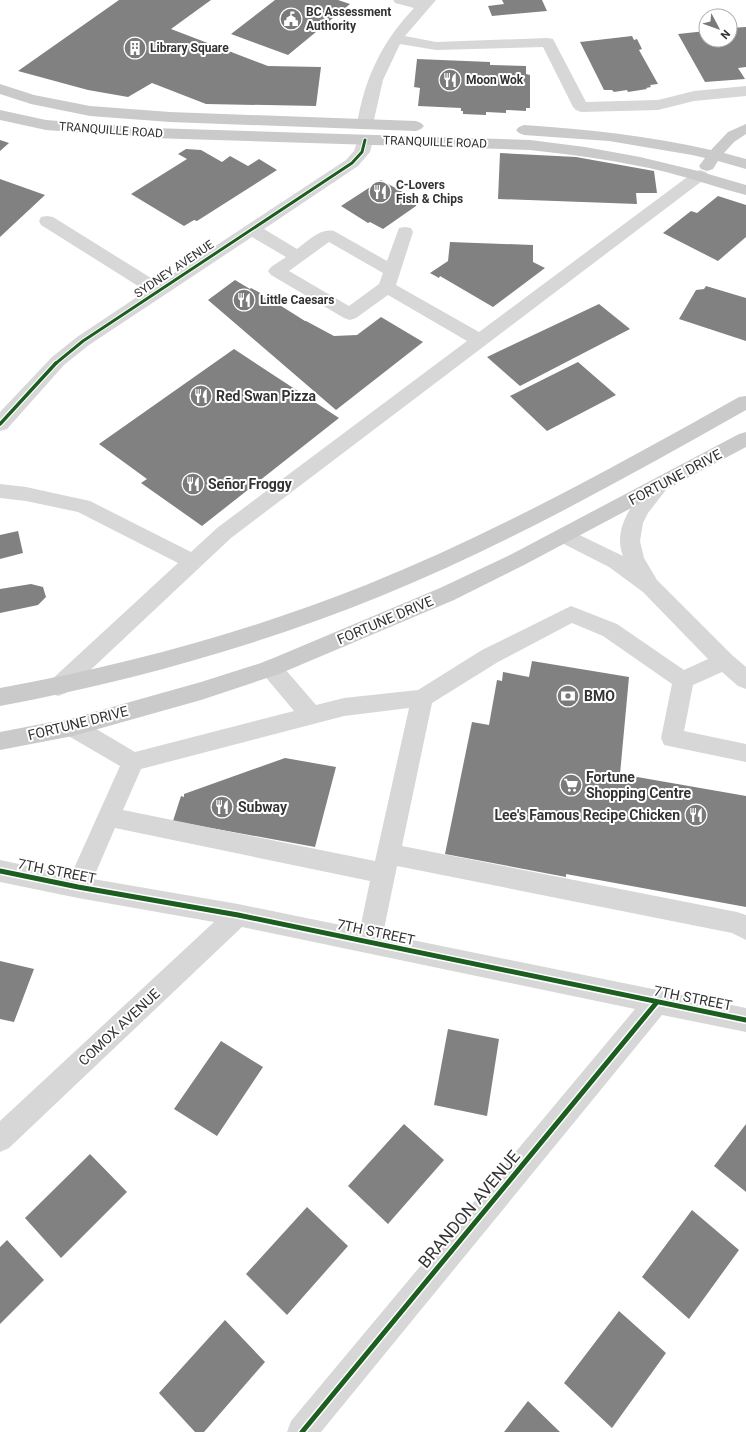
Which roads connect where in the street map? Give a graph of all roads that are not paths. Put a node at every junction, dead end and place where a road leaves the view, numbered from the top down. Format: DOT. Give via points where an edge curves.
graph roads {
  1 [pos="400,0"];
  2 [pos="426,3"];
  3 [pos="395,38"];
  4 [pos="0,89"];
  5 [pos="746,91"];
  6 [pos="0,116"];
  7 [pos="430,126"];
  8 [pos="509,129"];
  9 [pos="746,130"];
  10 [pos="365,132"];
  11 [pos="715,155"];
  12 [pos="746,164"];
  13 [pos="700,175"];
  14 [pos="746,190"];
  15 [pos="47,221"];
  16 [pos="252,229"];
  17 [pos="405,232"];
  18 [pos="298,257"];
  19 [pos="390,279"];
  20 [pos="159,291"];
  21 [pos="480,341"];
  22 [pos="746,402"];
  23 [pos="0,424"];
  24 [pos="746,439"];
  25 [pos="658,486"];
  26 [pos="0,491"];
  27 [pos="565,536"];
  28 [pos="193,562"];
  29 [pos="650,586"];
  30 [pos="724,662"];
  31 [pos="271,668"];
  32 [pos="683,680"];
  33 [pos="746,680"];
  34 [pos="58,687"];
  35 [pos="0,697"];
  36 [pos="422,698"];
  37 [pos="310,715"];
  38 [pos="73,727"];
  39 [pos="0,741"];
  40 [pos="746,753"];
  41 [pos="133,762"];
  42 [pos="109,817"];
  43 [pos="386,864"];
  44 [pos="0,871"];
  45 [pos="78,887"];
  46 [pos="238,915"];
  47 [pos="746,929"];
  48 [pos="369,942"];
  49 [pos="657,1002"];
  50 [pos="746,1020"];
  51 [pos="0,1139"];
  52 [pos="302,1432"];
  1 -- 2 [label="street"];
  2 -- 3 [label="street, SYDNEY AVENUE"];
  3 -- 5 [label="street" via="436,46 548,42 581,107 658,105 694,96"];
  3 -- 10 [label="street, SYDNEY AVENUE" via="378,69 367,109"];
  4 -- 10 [label="main road, TRANQUILLE ROAD" via="31,99 90,111"];
  6 -- 10 [label="main road, TRANQUILLE ROAD" via="46,125 152,133"];
  7 -- 10 [label="main road, TRANQUILLE ROAD"];
  8 -- 11 [label="main road" via="589,134 663,144"];
  9 -- 11 [label="main road" via="725,141"];
  10 -- 13 [label="main road, TRANQUILLE ROAD" via="586,150"];
  10 -- 16 [label="street, SYDNEY AVENUE" via="362,152 352,163"];
  11 -- 12 [label="main road"];
  11 -- 13 [label="main road"];
  13 -- 14 [label="main road, TRANQUILLE ROAD"];
  13 -- 21 [label="street"];
  15 -- 20 [label="street"];
  16 -- 18 [label="street"];
  16 -- 20 [label="street, SYDNEY AVENUE"];
  17 -- 19 [label="street"];
  18 -- 19 [label="street" via="328,235"];
  18 -- 19 [label="street" via="278,271 350,314"];
  19 -- 21 [label="street"];
  20 -- 23 [label="street, SYDNEY AVENUE" via="58,361"];
  21 -- 28 [label="street" via="224,533"];
  22 -- 34 [label="main road" via="639,462 424,568 330,606 250,634 181,656"];
  24 -- 25 [label="main road, FORTUNE DRIVE"];
  25 -- 27 [label="main road, FORTUNE DRIVE"];
  25 -- 29 [label="street" via="630,531 631,551"];
  26 -- 28 [label="street" via="83,506"];
  27 -- 29 [label="street" via="616,562"];
  27 -- 31 [label="main road, FORTUNE DRIVE" via="446,594"];
  28 -- 34 [label="street"];
  29 -- 30 [label="street"];
  30 -- 32 [label="street"];
  30 -- 33 [label="street"];
  31 -- 37 [label="street"];
  31 -- 38 [label="main road, FORTUNE DRIVE" via="201,691"];
  32 -- 36 [label="street" via="610,630 571,614 490,656"];
  32 -- 40 [label="street" via="672,738"];
  34 -- 35 [label="main road"];
  36 -- 37 [label="street" via="344,707"];
  36 -- 43 [label="street"];
  37 -- 41 [label="street"];
  38 -- 39 [label="main road, FORTUNE DRIVE"];
  38 -- 41 [label="street"];
  41 -- 42 [label="street"];
  42 -- 43 [label="street"];
  42 -- 45 [label="street"];
  43 -- 47 [label="street" via="738,923"];
  43 -- 48 [label="street"];
  44 -- 45 [label="street, 7TH STREET"];
  45 -- 46 [label="street, 7TH STREET"];
  46 -- 48 [label="street, 7TH STREET"];
  46 -- 51 [label="street, COMOX AVENUE"];
  48 -- 49 [label="street, 7TH STREET"];
  49 -- 50 [label="street, 7TH STREET"];
  49 -- 52 [label="street, BRANDON AVENUE"];
}
